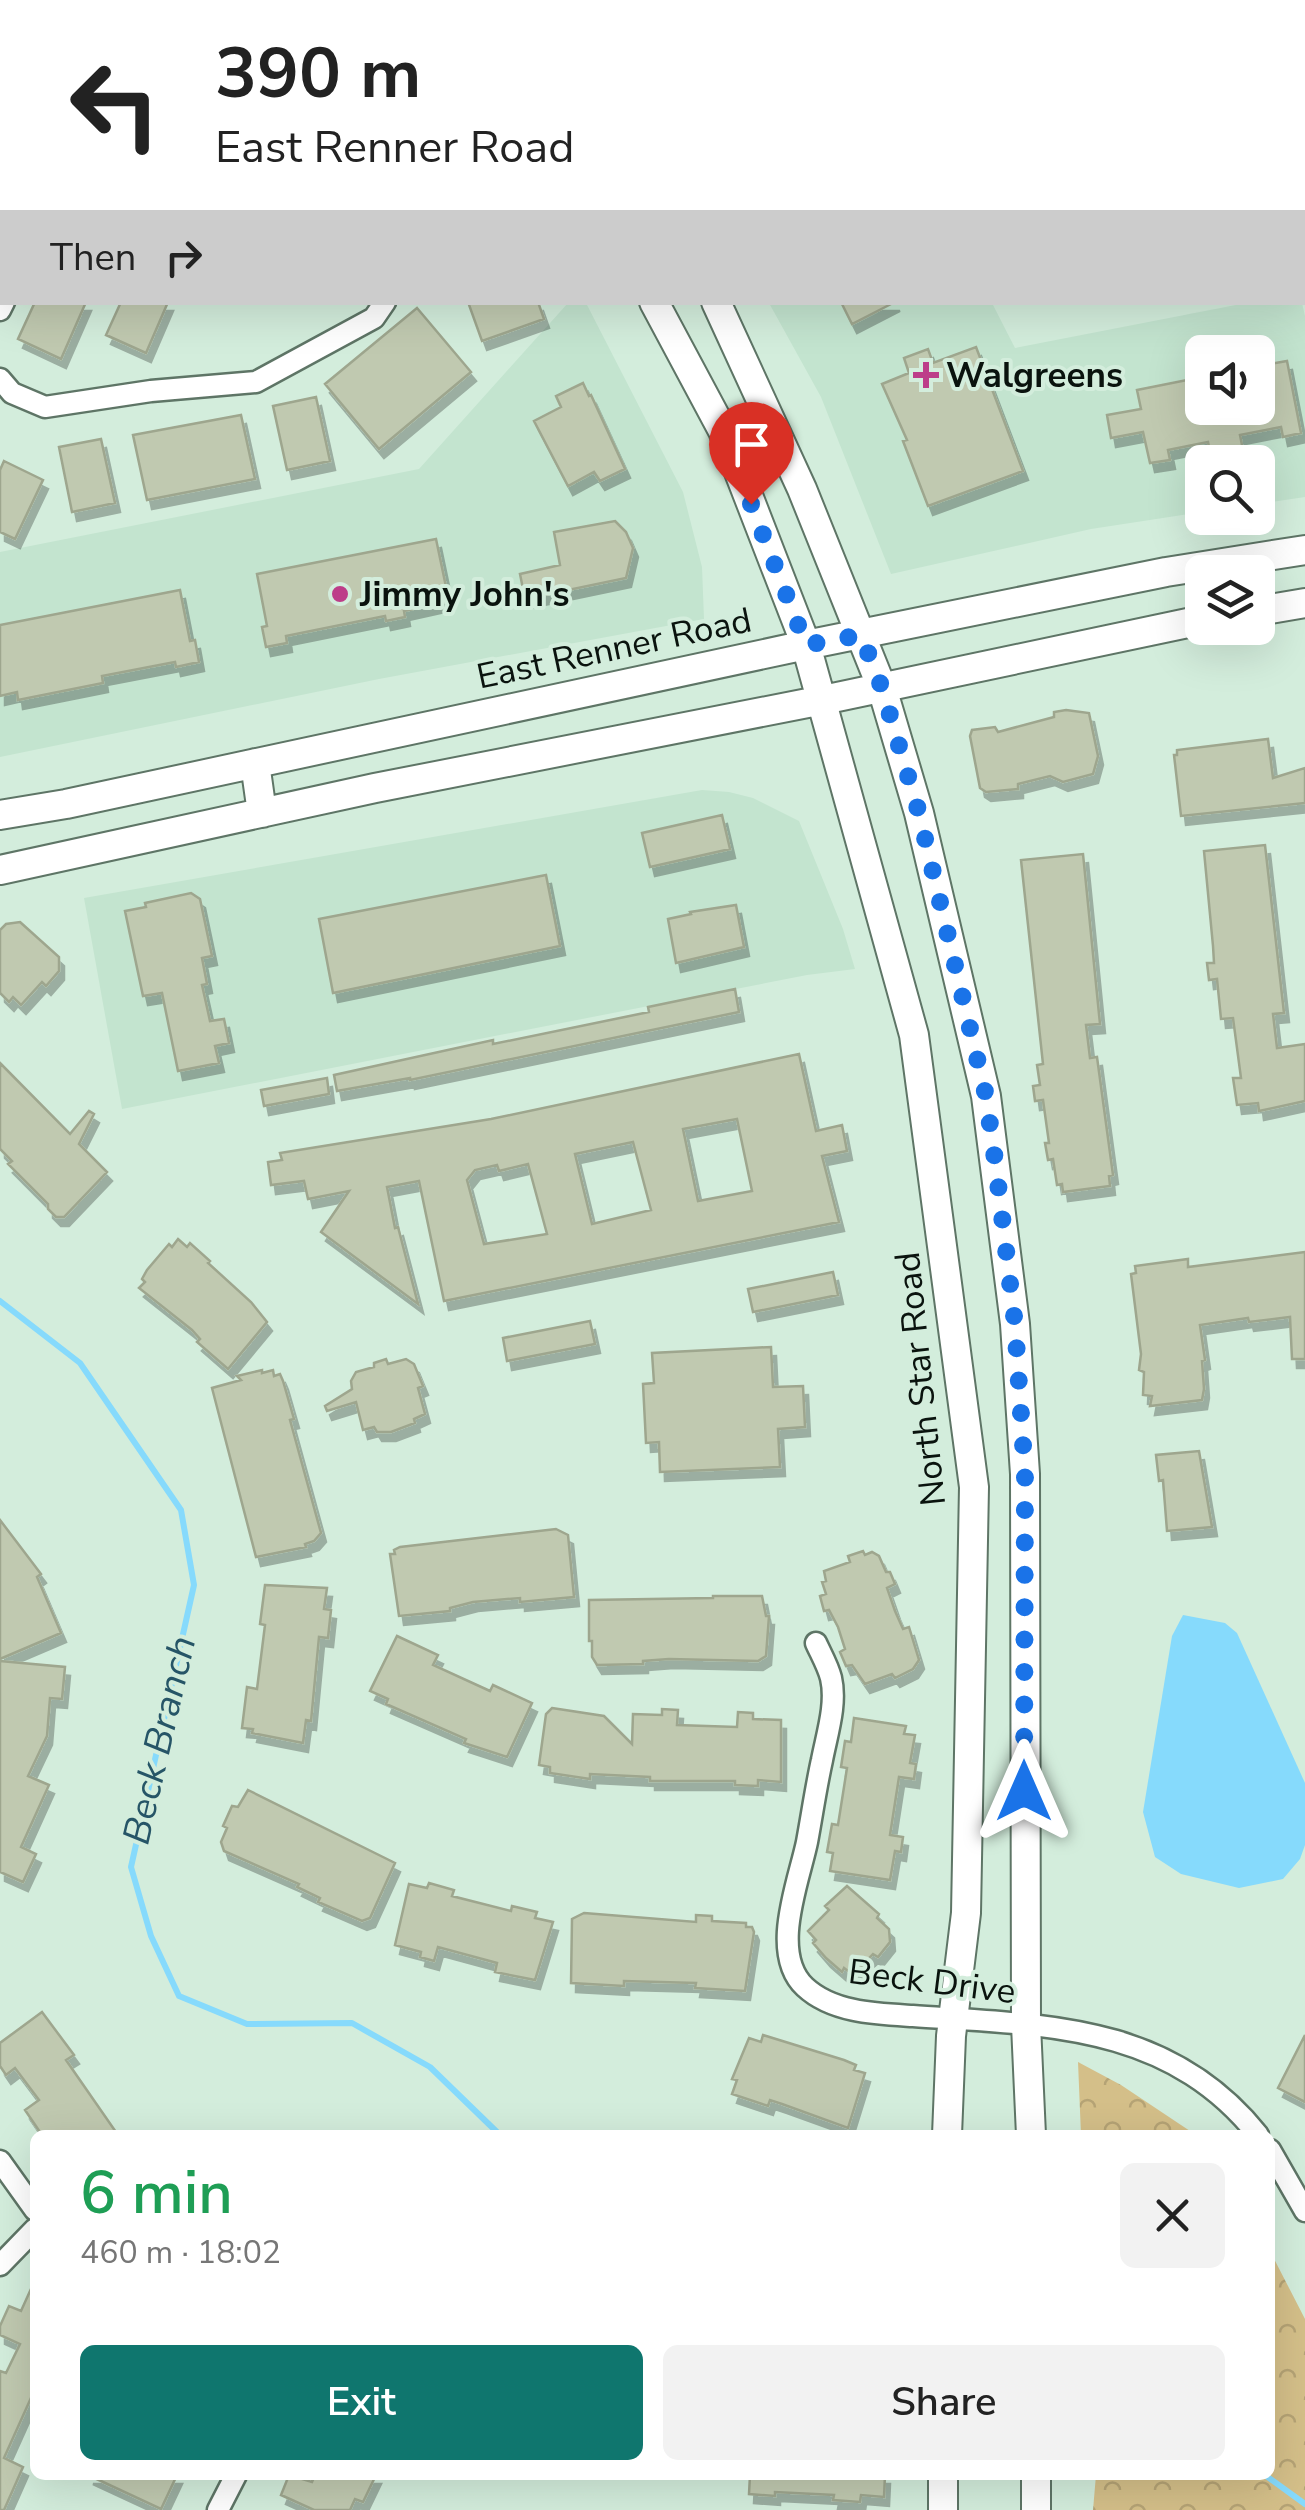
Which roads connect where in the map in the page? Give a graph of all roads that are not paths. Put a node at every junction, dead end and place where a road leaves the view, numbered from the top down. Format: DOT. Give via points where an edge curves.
graph roads {
  1 [pos="383,305"];
  2 [pos="656,305"];
  3 [pos="717,305"];
  4 [pos="0,379"];
  5 [pos="1305,550"];
  6 [pos="1305,603"];
  7 [pos="1275,608"];
  8 [pos="1185,624"];
  9 [pos="861,635"];
  10 [pos="806,645"];
  11 [pos="882,688"];
  12 [pos="823,700"];
  13 [pos="255,764"];
  14 [pos="262,813"];
  15 [pos="0,815"];
  16 [pos="0,870"];
  17 [pos="816,1643"];
  18 [pos="953,2019"];
  19 [pos="1026,2025"];
  20 [pos="947,2130"];
  21 [pos="1031,2130"];
  22 [pos="1254,2130"];
  23 [pos="1275,2159"];
  24 [pos="0,2160"];
  25 [pos="30,2203"];
  26 [pos="1305,2211"];
  27 [pos="30,2234"];
  28 [pos="0,2265"];
  29 [pos="233,2480"];
  30 [pos="943,2480"];
  31 [pos="218,2510"];
  32 [pos="944,2510"];
  1 -- 4 [label="street" via="374,318 256,382 45,406 12,393"];
  2 -- 10 [label="main road, North Star Road" via="723,431"];
  3 -- 9 [label="main road"];
  5 -- 9 [label="main road, East Renner Road"];
  6 -- 7 [label="main road"];
  8 -- 11 [label="main road"];
  9 -- 10 [label="main road, East Renner Road"];
  9 -- 11 [label="main road"];
  10 -- 12 [label="main road, North Star Road"];
  10 -- 13 [label="main road, East Renner Road"];
  11 -- 12 [label="main road"];
  11 -- 19 [label="main road" via="986,1096 1008,1255 1025,1474"];
  12 -- 14 [label="main road"];
  12 -- 18 [label="main road, North Star Road" via="914,1035 974,1488 966,1913"];
  13 -- 14 [label="main road"];
  13 -- 15 [label="main road, East Renner Road"];
  14 -- 16 [label="main road"];
  17 -- 18 [label="street, Beck Drive" via="832,1678 832,1712 790,1903 793,1966 804,1986 826,2000 866,2013"];
  18 -- 19 [label="street, Beck Drive"];
  18 -- 20 [label="main road, North Star Road"];
  19 -- 21 [label="main road"];
  19 -- 22 [label="street, Beck Drive" via="1092,2032 1149,2050 1196,2078"];
  23 -- 26 [label="street"];
  24 -- 25 [label="street"];
  27 -- 28 [label="street"];
  29 -- 31 [label="street"];
  30 -- 32 [label="main road"];
}
